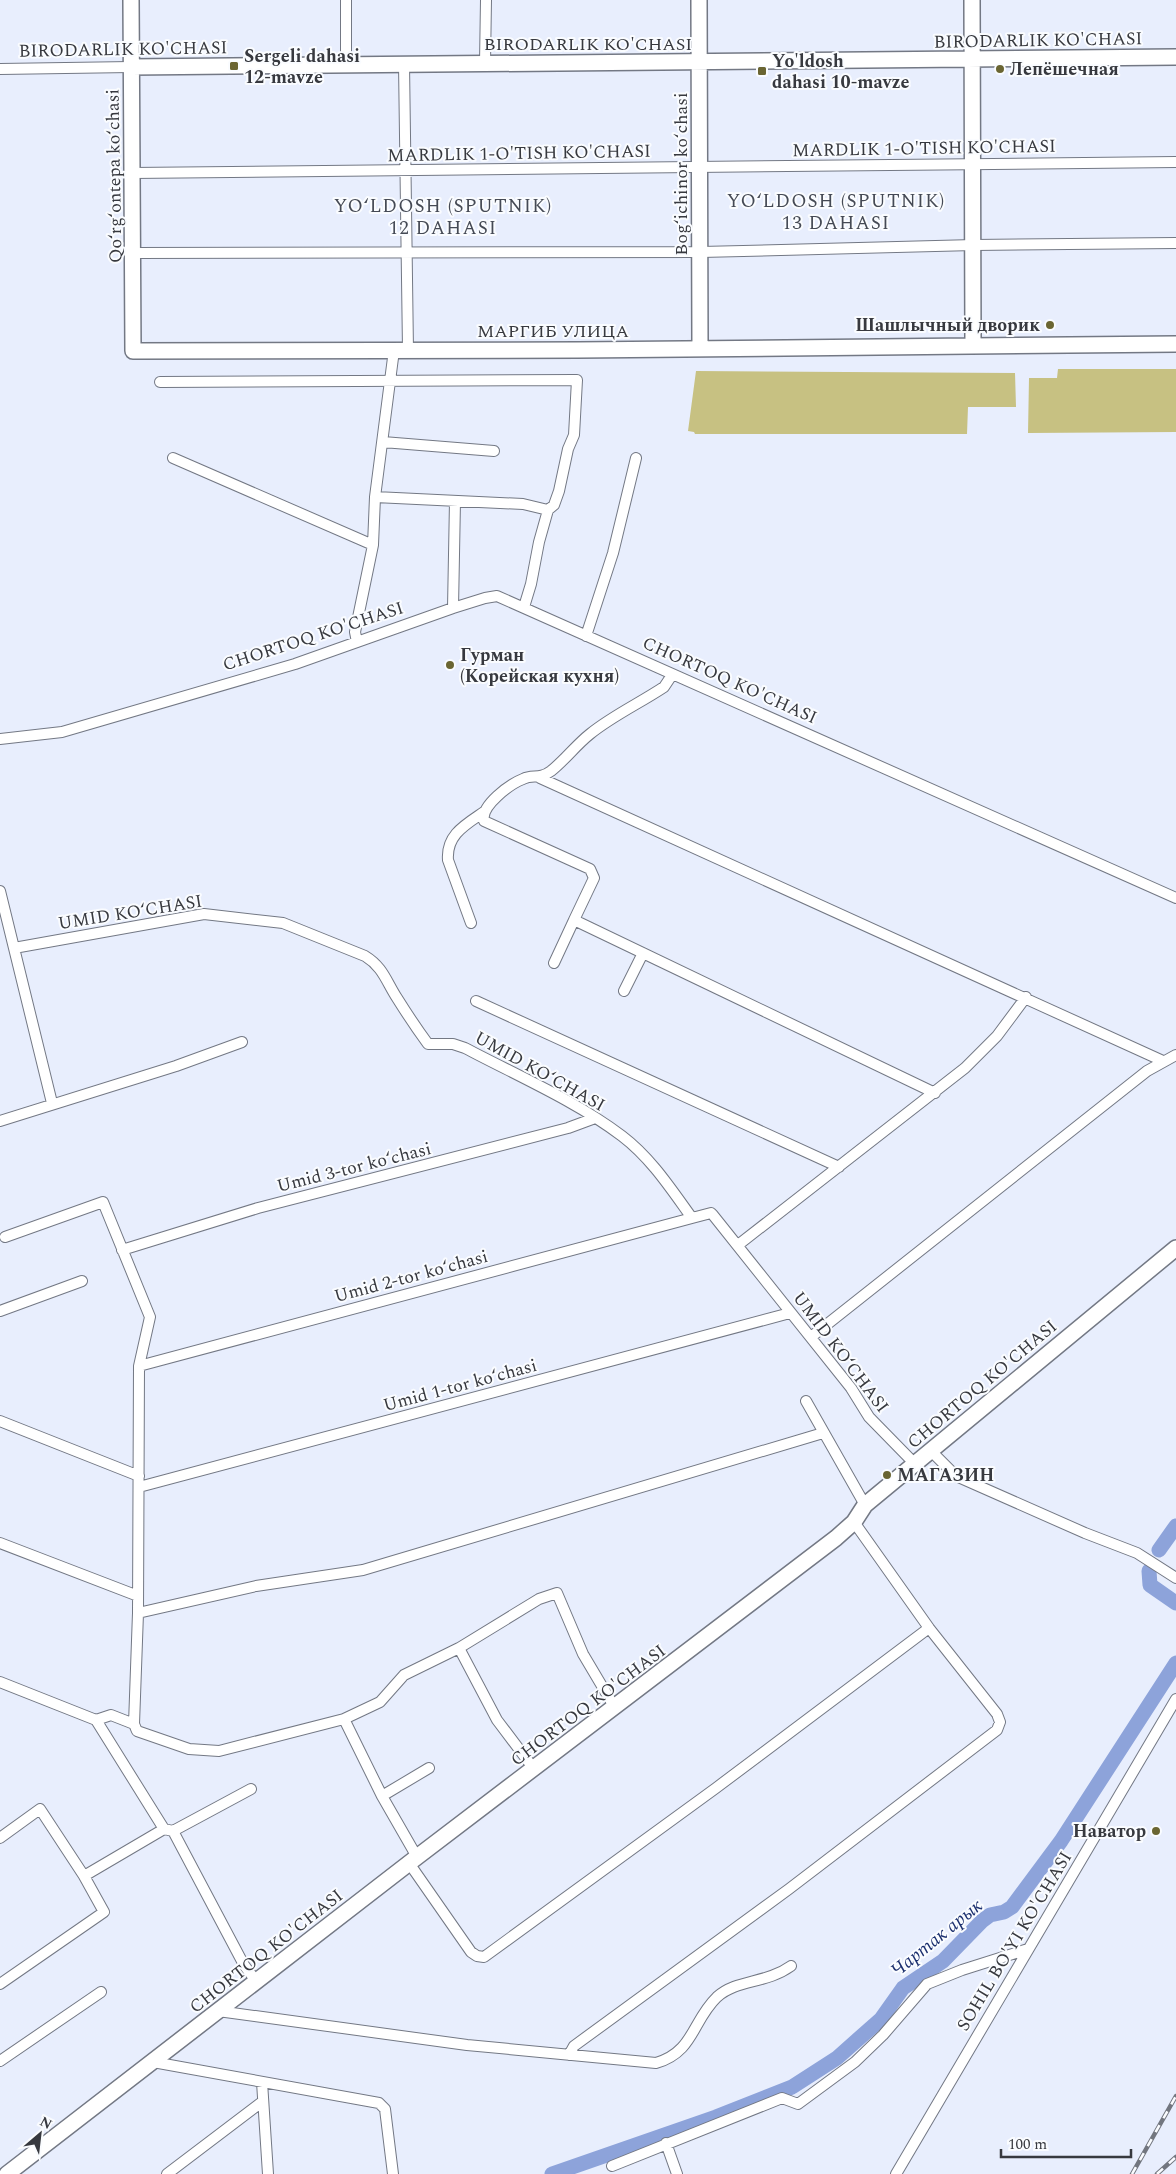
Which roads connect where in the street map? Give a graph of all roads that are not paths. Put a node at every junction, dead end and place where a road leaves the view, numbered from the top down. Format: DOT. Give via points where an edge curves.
graph roads {
  1 [pos="131,0"];
  2 [pos="346,0"];
  3 [pos="486,0"];
  4 [pos="699,0"];
  5 [pos="972,0"];
  6 [pos="1176,57"];
  7 [pos="972,60"];
  8 [pos="485,62"];
  9 [pos="699,62"];
  10 [pos="404,64"];
  11 [pos="346,65"];
  12 [pos="131,67"];
  13 [pos="0,69"];
  14 [pos="1176,162"];
  15 [pos="973,164"];
  16 [pos="700,167"];
  17 [pos="407,170"];
  18 [pos="132,173"];
  19 [pos="1176,243"];
  20 [pos="974,245"];
  21 [pos="408,252"];
  22 [pos="701,252"];
  23 [pos="134,254"];
  24 [pos="1176,344"];
  25 [pos="972,346"];
  26 [pos="700,348"];
  27 [pos="401,350"];
  28 [pos="134,351"];
  29 [pos="160,382"];
  30 [pos="390,382"];
  31 [pos="383,442"];
  32 [pos="494,451"];
  33 [pos="173,458"];
  34 [pos="636,458"];
  35 [pos="375,497"];
  36 [pos="455,501"];
  37 [pos="548,510"];
  38 [pos="373,545"];
  39 [pos="453,608"];
  40 [pos="524,608"];
  41 [pos="586,636"];
  42 [pos="357,642"];
  43 [pos="672,676"];
  44 [pos="0,739"];
  45 [pos="540,778"];
  46 [pos="484,812"];
  47 [pos="0,891"];
  48 [pos="1176,898"];
  49 [pos="574,920"];
  50 [pos="471,923"];
  51 [pos="14,948"];
  52 [pos="643,953"];
  53 [pos="554,963"];
  54 [pos="624,991"];
  55 [pos="1026,997"];
  56 [pos="476,1001"];
  57 [pos="242,1042"];
  58 [pos="1176,1055"];
  59 [pos="1163,1061"];
  60 [pos="935,1093"];
  61 [pos="52,1103"];
  62 [pos="595,1118"];
  63 [pos="0,1121"];
  64 [pos="838,1167"];
  65 [pos="692,1218"];
  66 [pos="5,1237"];
  67 [pos="738,1245"];
  68 [pos="1176,1248"];
  69 [pos="122,1250"];
  70 [pos="82,1281"];
  71 [pos="0,1311"];
  72 [pos="790,1313"];
  73 [pos="811,1337"];
  74 [pos="139,1366"];
  75 [pos="806,1401"];
  76 [pos="0,1421"];
  77 [pos="823,1433"];
  78 [pos="931,1451"];
  79 [pos="915,1464"];
  80 [pos="139,1476"];
  81 [pos="139,1487"];
  82 [pos="866,1505"];
  83 [pos="854,1522"];
  84 [pos="0,1543"];
  85 [pos="1176,1578"];
  86 [pos="138,1596"];
  87 [pos="138,1613"];
  88 [pos="929,1628"];
  89 [pos="459,1648"];
  90 [pos="2,1686"];
  91 [pos="1176,1699"];
  92 [pos="615,1708"];
  93 [pos="344,1719"];
  94 [pos="96,1720"];
  95 [pos="134,1724"];
  96 [pos="429,1768"];
  97 [pos="534,1769"];
  98 [pos="251,1789"];
  99 [pos="382,1796"];
  100 [pos="169,1830"];
  101 [pos="0,1838"];
  102 [pos="413,1860"];
  103 [pos="84,1876"];
  104 [pos="1028,1949"];
  105 [pos="791,1966"];
  106 [pos="256,1981"];
  107 [pos="0,1984"];
  108 [pos="101,1992"];
  109 [pos="218,2011"];
  110 [pos="569,2055"];
  111 [pos="0,2061"];
  112 [pos="153,2062"];
  113 [pos="262,2082"];
  114 [pos="262,2102"];
  115 [pos="666,2143"];
  116 [pos="612,2166"];
  117 [pos="7,2174"];
  118 [pos="167,2174"];
  119 [pos="268,2174"];
  120 [pos="393,2174"];
  121 [pos="677,2174"];
  122 [pos="896,2174"];
  1 -- 12 [label="street, Qoʻrgʻontepa koʻchasi"];
  2 -- 11 [label="street"];
  3 -- 8 [label="street"];
  4 -- 9 [label="street, Bogʻichinor koʻchasi"];
  5 -- 7 [label="street"];
  6 -- 7 [label="street, BIRODARLIK KO'CHASI"];
  7 -- 9 [label="street, BIRODARLIK KO'CHASI"];
  7 -- 15 [label="street"];
  8 -- 9 [label="street, BIRODARLIK KO'CHASI"];
  8 -- 10 [label="street, BIRODARLIK KO'CHASI"];
  9 -- 16 [label="street, Bogʻichinor koʻchasi"];
  10 -- 11 [label="street, BIRODARLIK KO'CHASI"];
  10 -- 17 [label="street"];
  11 -- 12 [label="street, BIRODARLIK KO'CHASI"];
  12 -- 13 [label="street, BIRODARLIK KO'CHASI"];
  12 -- 18 [label="street, Qoʻrgʻontepa koʻchasi"];
  14 -- 15 [label="street, MARDLIK 1-O'TISH KO'CHASI"];
  15 -- 16 [label="street, MARDLIK 1-O'TISH KO'CHASI"];
  15 -- 20 [label="street"];
  16 -- 17 [label="street, MARDLIK 1-O'TISH KO'CHASI"];
  16 -- 22 [label="street, Bogʻichinor koʻchasi"];
  17 -- 18 [label="street, MARDLIK 1-O'TISH KO'CHASI"];
  17 -- 21 [label="street"];
  18 -- 23 [label="street, Qoʻrgʻontepa koʻchasi"];
  19 -- 20 [label="street"];
  20 -- 22 [label="street"];
  20 -- 25 [label="street"];
  21 -- 22 [label="street"];
  21 -- 23 [label="street"];
  21 -- 27 [label="street"];
  22 -- 26 [label="street, Bogʻichinor koʻchasi"];
  23 -- 28 [label="street, Qoʻrgʻontepa koʻchasi"];
  24 -- 25 [label="street, МАРГИБ УЛИЦА"];
  25 -- 26 [label="street, МАРГИБ УЛИЦА"];
  26 -- 27 [label="street, МАРГИБ УЛИЦА"];
  27 -- 28 [label="street, МАРГИБ УЛИЦА"];
  27 -- 30 [label="street"];
  29 -- 30 [label="street"];
  30 -- 31 [label="street"];
  30 -- 37 [label="street" via="577,380 574,435 559,491 554,505"];
  31 -- 32 [label="street"];
  31 -- 35 [label="street"];
  33 -- 38 [label="street"];
  34 -- 41 [label="street" via="613,553"];
  35 -- 36 [label="street"];
  35 -- 38 [label="street"];
  36 -- 37 [label="street" via="523,504"];
  36 -- 39 [label="street"];
  37 -- 40 [label="street"];
  38 -- 42 [label="street" via="355,632"];
  39 -- 40 [label="street, CHORTOQ KO'CHASI" via="491,596"];
  39 -- 42 [label="street, CHORTOQ KO'CHASI"];
  40 -- 41 [label="street, CHORTOQ KO'CHASI"];
  41 -- 43 [label="street, CHORTOQ KO'CHASI"];
  42 -- 44 [label="street, CHORTOQ KO'CHASI" via="295,664 62,732"];
  43 -- 45 [label="street" via="664,687 590,734"];
  43 -- 48 [label="street, CHORTOQ KO'CHASI"];
  45 -- 46 [label="street" via="521,779 489,804"];
  45 -- 55 [label="street"];
  46 -- 49 [label="street" via="483,817 488,824 590,869 594,878"];
  46 -- 50 [label="street" via="455,832 447,850"];
  47 -- 51 [label="street"];
  49 -- 52 [label="street"];
  49 -- 53 [label="street"];
  51 -- 61 [label="street"];
  51 -- 62 [label="street, UMID KO‘CHASI" via="204,914 283,924 376,963 428,1044 453,1044 465,1048"];
  52 -- 54 [label="street"];
  52 -- 60 [label="street"];
  55 -- 59 [label="street"];
  55 -- 60 [label="street" via="997,1036"];
  56 -- 64 [label="street"];
  57 -- 61 [label="street" via="176,1066"];
  58 -- 59 [label="street"];
  59 -- 73 [label="street"];
  60 -- 64 [label="street"];
  61 -- 63 [label="street"];
  62 -- 65 [label="street, UMID KO‘CHASI" via="623,1137 658,1170"];
  62 -- 69 [label="street, Umid 3-tor koʻchasi" via="568,1128 258,1208"];
  64 -- 67 [label="street"];
  65 -- 67 [label="street, UMID KO‘CHASI" via="712,1214"];
  65 -- 74 [label="street, Umid 2-tor koʻchasi"];
  66 -- 69 [label="street" via="102,1202"];
  67 -- 72 [label="street, UMID KO‘CHASI"];
  68 -- 78 [label="street, CHORTOQ KO'CHASI"];
  69 -- 74 [label="street" via="150,1317"];
  70 -- 71 [label="street"];
  72 -- 73 [label="street, UMID KO‘CHASI"];
  72 -- 81 [label="street, Umid 1-tor koʻchasi"];
  73 -- 79 [label="street, UMID KO‘CHASI" via="852,1388 869,1417"];
  74 -- 80 [label="street"];
  75 -- 77 [label="street"];
  76 -- 80 [label="street"];
  77 -- 82 [label="street"];
  77 -- 87 [label="street" via="363,1570 256,1586"];
  78 -- 79 [label="street, CHORTOQ KO'CHASI"];
  78 -- 85 [label="street" via="956,1476 1138,1554"];
  79 -- 82 [label="street, CHORTOQ KO'CHASI"];
  80 -- 81 [label="street"];
  81 -- 86 [label="street"];
  82 -- 83 [label="street, CHORTOQ KO'CHASI"];
  83 -- 88 [label="street"];
  83 -- 92 [label="street, CHORTOQ KO'CHASI"];
  84 -- 86 [label="street"];
  86 -- 87 [label="street"];
  87 -- 95 [label="street"];
  88 -- 102 [label="street" via="484,1957 471,1952"];
  88 -- 110 [label="street" via="997,1714 1000,1722 997,1730 797,1883 574,2046"];
  89 -- 92 [label="street" via="539,1599 557,1593 583,1654"];
  89 -- 93 [label="street" via="404,1675 380,1702"];
  89 -- 97 [label="street" via="498,1720"];
  90 -- 94 [label="street"];
  91 -- 104 [label="street, SOHIL BO'YI KO'CHASI"];
  92 -- 97 [label="street, CHORTOQ KO'CHASI"];
  93 -- 95 [label="street" via="220,1751 189,1750 138,1730"];
  93 -- 99 [label="street"];
  94 -- 95 [label="street" via="110,1715"];
  94 -- 100 [label="street"];
  96 -- 99 [label="street"];
  97 -- 102 [label="street, CHORTOQ KO'CHASI"];
  98 -- 100 [label="street"];
  99 -- 102 [label="street"];
  100 -- 103 [label="street"];
  100 -- 106 [label="street"];
  101 -- 103 [label="street" via="40,1809"];
  102 -- 106 [label="street, CHORTOQ KO'CHASI"];
  103 -- 107 [label="street" via="104,1912"];
  104 -- 115 [label="street" via="927,1984 855,2062 798,2104 782,2098"];
  104 -- 122 [label="street, SOHIL BO'YI KO'CHASI"];
  105 -- 110 [label="street" via="772,1978 732,1987 717,1997 682,2050 668,2060 656,2063"];
  106 -- 109 [label="street, CHORTOQ KO'CHASI"];
  108 -- 111 [label="street"];
  109 -- 110 [label="street"];
  109 -- 112 [label="street, CHORTOQ KO'CHASI"];
  112 -- 113 [label="street"];
  112 -- 117 [label="street, CHORTOQ KO'CHASI"];
  113 -- 114 [label="street"];
  113 -- 120 [label="street" via="379,2103 385,2109"];
  114 -- 118 [label="street"];
  114 -- 119 [label="street"];
  115 -- 116 [label="street"];
  115 -- 121 [label="street"];
}
